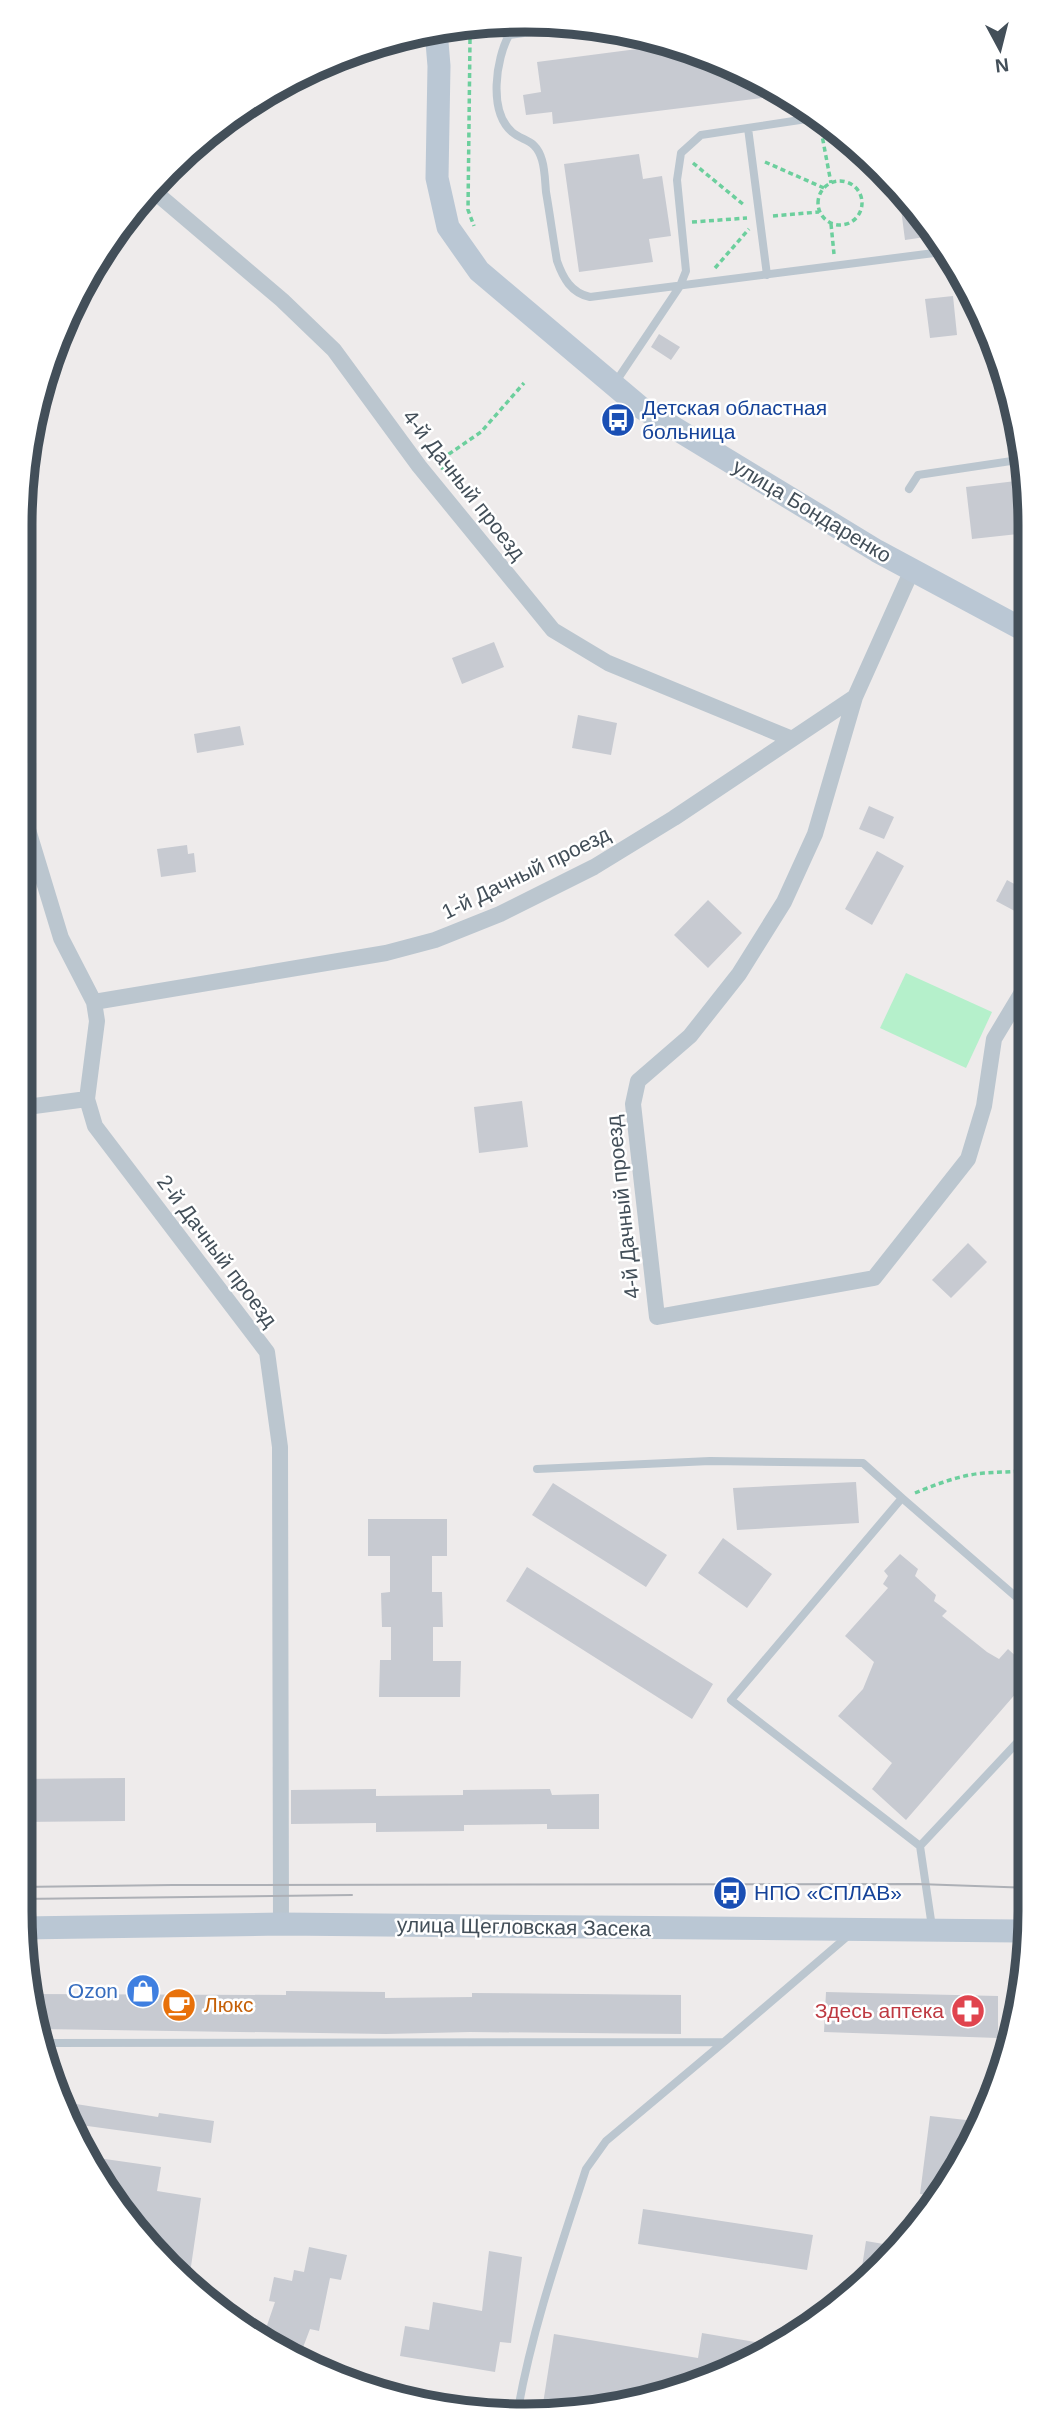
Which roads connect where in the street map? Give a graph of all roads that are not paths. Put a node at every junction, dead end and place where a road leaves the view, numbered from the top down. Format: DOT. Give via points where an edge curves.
graph roads {
  1 [pos="530,32"];
  2 [pos="500,33"];
  3 [pos="509,35"];
  4 [pos="437,40"];
  5 [pos="805,119"];
  6 [pos="748,128"];
  7 [pos="158,195"];
  8 [pos="935,253"];
  9 [pos="767,275"];
  10 [pos="680,286"];
  11 [pos="614,386"];
  12 [pos="1013,461"];
  13 [pos="909,489"];
  14 [pos="912,570"];
  15 [pos="1018,627"];
  16 [pos="855,697"];
  17 [pos="792,739"];
  18 [pos="32,843"];
  19 [pos="1018,999"];
  20 [pos="94,1002"];
  21 [pos="87,1099"];
  22 [pos="32,1106"];
  23 [pos="537,1469"];
  24 [pos="902,1498"];
  25 [pos="1018,1599"];
  26 [pos="1018,1742"];
  27 [pos="920,1846"];
  28 [pos="281,1924"];
  29 [pos="33,1928"];
  30 [pos="856,1930"];
  31 [pos="933,1930"];
  32 [pos="1017,1931"];
  33 [pos="724,2042"];
  34 [pos="50,2043"];
  35 [pos="519,2404"];
  1 -- 3 [label="lane"];
  2 -- 3 [label="lane"];
  3 -- 10 [label="lane" via="496,73 498,100 504,122 512,132 531,141 541,158 561,274 572,289 590,297"];
  4 -- 11 [label="street, улица Бондаренко" via="437,178 448,228 479,271"];
  5 -- 6 [label="lane"];
  6 -- 9 [label="lane"];
  6 -- 10 [label="lane" via="701,135 681,153 677,180 685,271"];
  7 -- 17 [label="street, 4-й Дачный проезд" via="334,350 435,485 553,630 608,663"];
  8 -- 9 [label="lane"];
  9 -- 10 [label="lane"];
  10 -- 11 [label="lane"];
  11 -- 14 [label="street, улица Бондаренко" via="640,407"];
  12 -- 13 [label="lane" via="918,475"];
  14 -- 15 [label="street, улица Бондаренко"];
  14 -- 16 [label="street, 4-й Дачный проезд"];
  16 -- 17 [label="street, 1-й Дачный проезд"];
  16 -- 19 [label="street, 4-й Дачный проезд" via="815,834 784,902 738,974 690,1036 638,1081 633,1104 657,1317 874,1278 968,1160 984,1106 994,1039"];
  17 -- 20 [label="street, 1-й Дачный проезд" via="594,867 435,940 386,953"];
  18 -- 20 [label="street, 2-й Дачный проезд" via="61,938"];
  20 -- 21 [label="street, 2-й Дачный проезд" via="97,1021"];
  21 -- 22 [label="street"];
  21 -- 28 [label="street, 2-й Дачный проезд" via="95,1126 267,1352 280,1447"];
  23 -- 24 [label="lane" via="710,1461 863,1463"];
  24 -- 25 [label="lane"];
  24 -- 27 [label="lane" via="731,1700"];
  26 -- 27 [label="lane"];
  27 -- 31 [label="lane"];
  28 -- 29 [label="street, улица Щегловская Засека"];
  28 -- 30 [label="street, улица Щегловская Засека"];
  30 -- 31 [label="street, улица Щегловская Засека"];
  30 -- 33 [label="lane"];
  31 -- 32 [label="street, улица Щегловская Засека"];
  33 -- 34 [label="lane"];
  33 -- 35 [label="lane" via="606,2141 590,2162 544,2296"];
}
